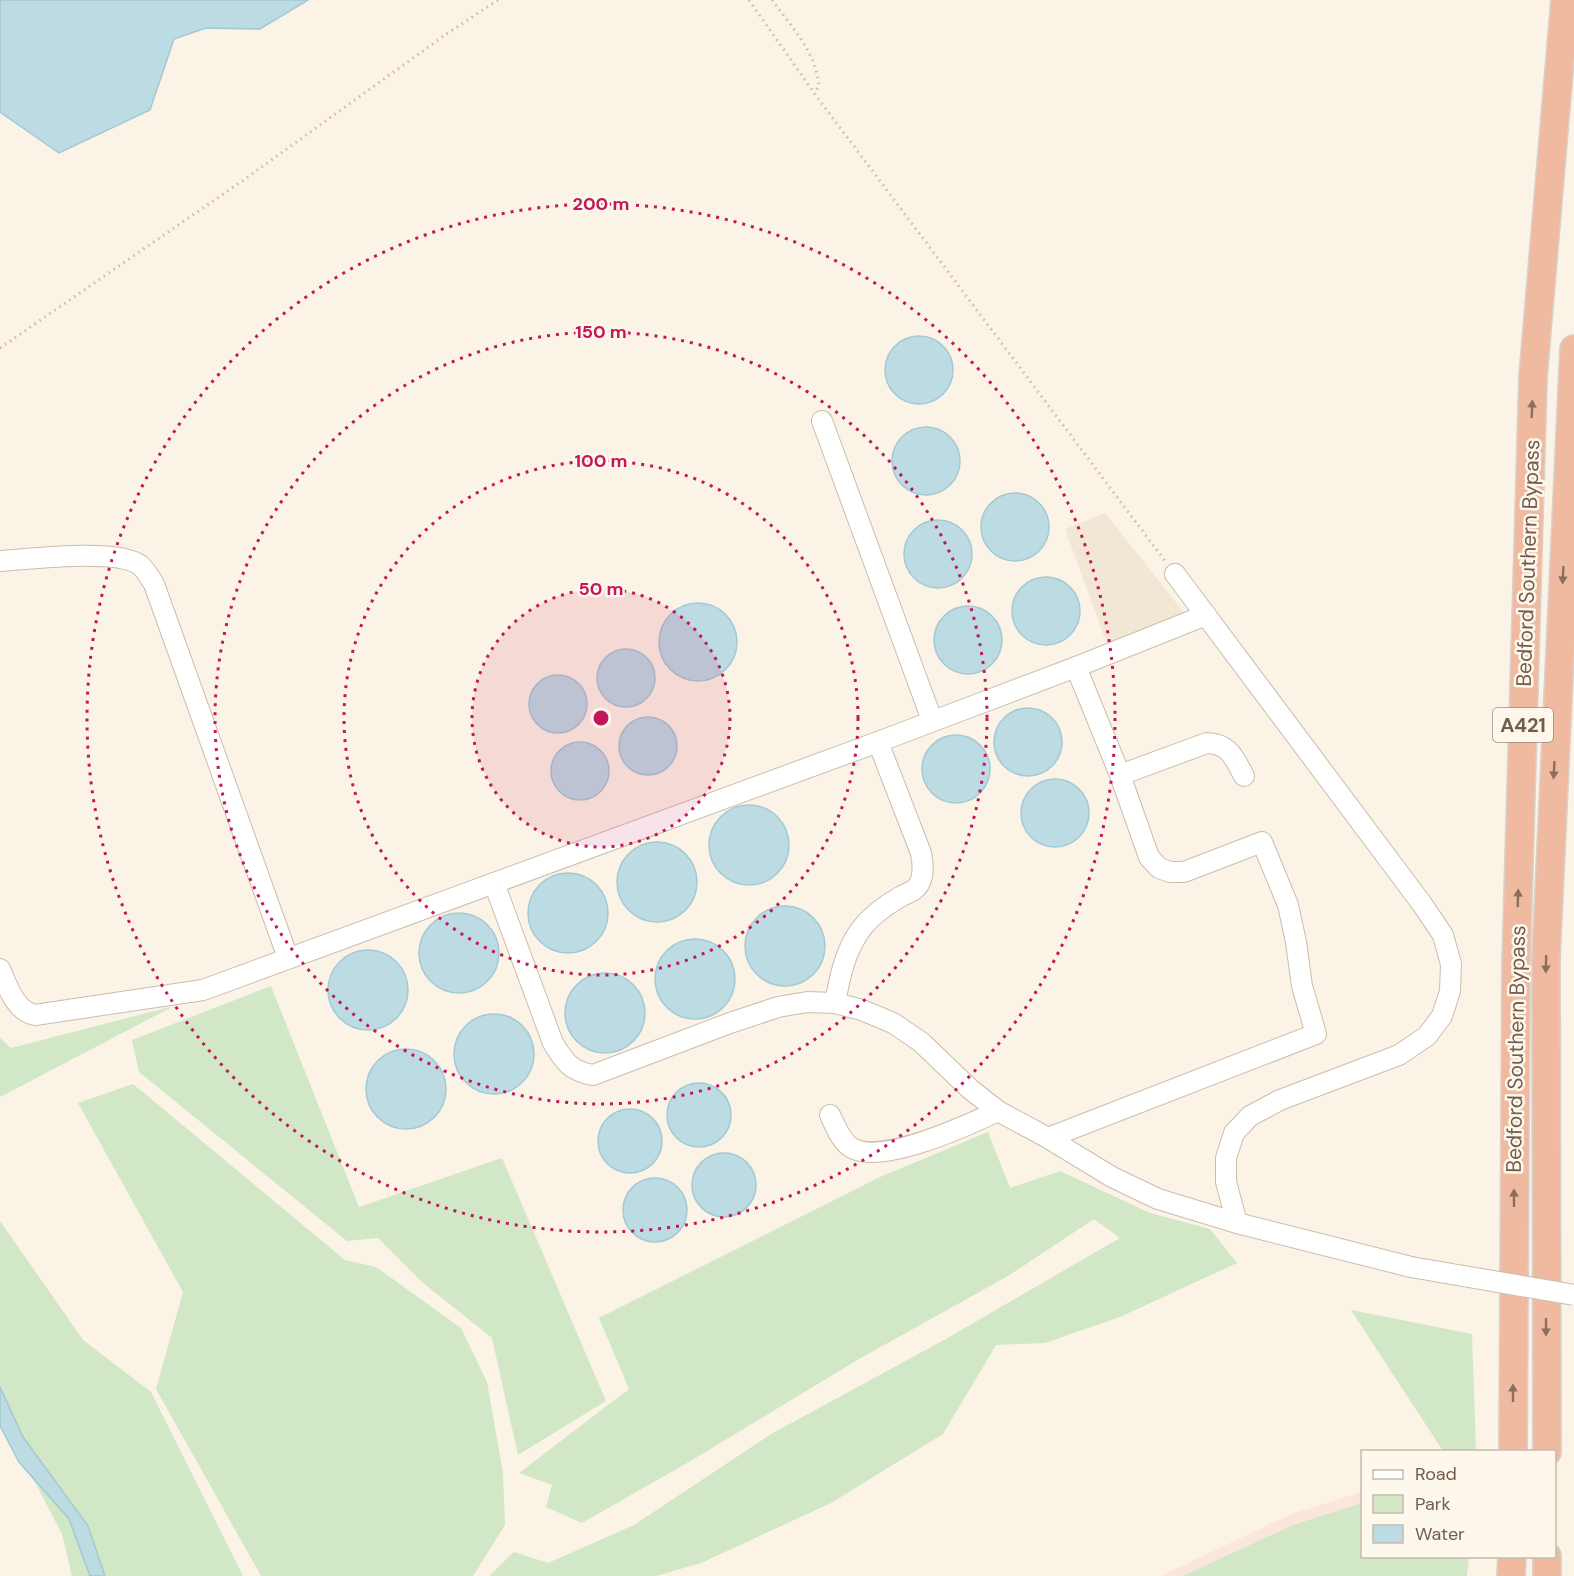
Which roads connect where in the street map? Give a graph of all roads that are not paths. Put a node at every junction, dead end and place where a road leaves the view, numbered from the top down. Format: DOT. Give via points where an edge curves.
graph roads {
  1 [pos="1565,0"];
  2 [pos="1574,349"];
  3 [pos="822,421"];
  4 [pos="0,561"];
  5 [pos="1175,574"];
  6 [pos="1206,615"];
  7 [pos="1076,667"];
  8 [pos="932,720"];
  9 [pos="878,742"];
  10 [pos="1120,775"];
  11 [pos="1244,776"];
  12 [pos="494,883"];
  13 [pos="288,958"];
  14 [pos="0,969"];
  15 [pos="835,1003"];
  16 [pos="998,1111"];
  17 [pos="830,1115"];
  18 [pos="1048,1138"];
  19 [pos="1237,1222"];
  20 [pos="1574,1295"];
  21 [pos="1513,1450"];
  22 [pos="1547,1450"];
  23 [pos="1512,1558"];
  24 [pos="1547,1558"];
  25 [pos="1511,1576"];
  26 [pos="1547,1576"];
  21 -- 1 [label="highway, Bedford Southern Bypass / A421, one-way" via="1516,965 1533,376"];
  2 -- 22 [label="highway, Bedford Southern Bypass / A421, one-way" via="1546,958"];
  3 -- 8 [label="street"];
  4 -- 13 [label="street" via="123,558 140,565 154,584"];
  5 -- 6 [label="street"];
  6 -- 7 [label="street"];
  6 -- 19 [label="street" via="1422,904 1443,935 1451,964 1445,1008 1427,1036 1399,1055 1280,1100 1250,1116 1234,1133 1226,1158 1226,1182"];
  7 -- 8 [label="street"];
  7 -- 10 [label="street"];
  8 -- 9 [label="street"];
  9 -- 12 [label="street"];
  9 -- 15 [label="street" via="921,853 921,880 916,889 879,911 862,928 842,969"];
  10 -- 11 [label="street" via="1207,743 1229,751"];
  10 -- 18 [label="street" via="1149,857 1159,868 1184,872 1262,842 1288,905 1302,986 1316,1034"];
  12 -- 13 [label="street"];
  12 -- 15 [label="street" via="553,1043 566,1063 579,1073 592,1075 778,1007"];
  13 -- 14 [label="street" via="203,990 35,1016 17,1004"];
  15 -- 16 [label="street" via="893,1023 921,1042"];
  16 -- 17 [label="street" via="926,1140 872,1153 848,1146"];
  16 -- 18 [label="street"];
  18 -- 19 [label="street" via="1112,1177 1158,1199"];
  19 -- 20 [label="street, bridge" via="1411,1267"];
  23 -- 25 [label="highway"];
  24 -- 26 [label="highway"];
}
